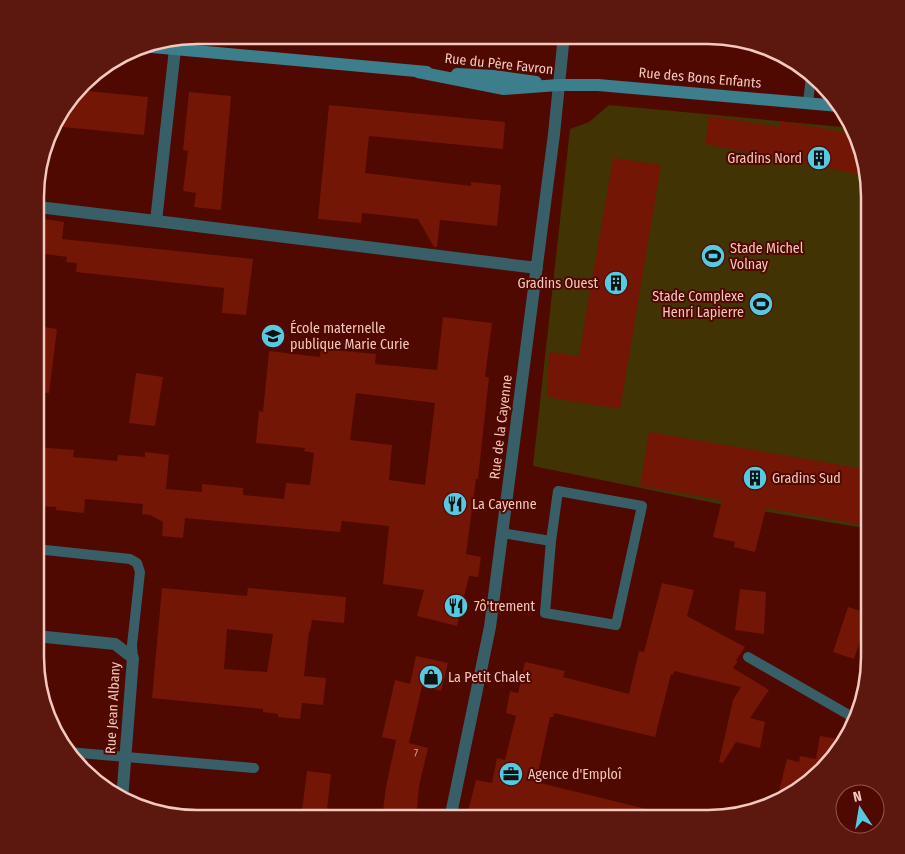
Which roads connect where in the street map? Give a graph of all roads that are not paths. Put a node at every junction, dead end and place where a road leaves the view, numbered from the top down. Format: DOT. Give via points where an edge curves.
graph roads {
  1 [pos="563,44"];
  2 [pos="163,48"];
  3 [pos="175,49"];
  4 [pos="810,84"];
  5 [pos="558,85"];
  6 [pos="808,103"];
  7 [pos="830,105"];
  8 [pos="44,208"];
  9 [pos="156,221"];
  10 [pos="537,268"];
  11 [pos="502,534"];
  12 [pos="551,541"];
  13 [pos="44,550"];
  14 [pos="44,637"];
  15 [pos="748,657"];
  16 [pos="133,658"];
  17 [pos="849,715"];
  18 [pos="77,753"];
  19 [pos="126,757"];
  20 [pos="254,768"];
  21 [pos="123,790"];
  22 [pos="452,810"];
  1 -- 5 [label="street, Rue de la Cayenne"];
  2 -- 3 [label="street, Rue du Père Favron"];
  3 -- 5 [label="street, Rue du Père Favron" via="494,76"];
  3 -- 9 [label="street"];
  4 -- 6 [label="lane"];
  5 -- 6 [label="street, Rue des Bons Enfants" via="603,85"];
  5 -- 10 [label="street, Rue de la Cayenne"];
  6 -- 7 [label="street, Rue des Bons Enfants"];
  8 -- 9 [label="street"];
  9 -- 10 [label="street"];
  10 -- 11 [label="street, Rue de la Cayenne"];
  11 -- 12 [label="lane"];
  11 -- 22 [label="street, Rue de la Cayenne" via="490,626"];
  12 -- 12 [label="lane" via="544,613 616,625 642,506 558,491"];
  13 -- 16 [label="lane" via="130,559 136,563 140,572"];
  14 -- 16 [label="street, Rue Jean Albany" via="115,644"];
  15 -- 17 [label="lane"];
  16 -- 19 [label="street, Rue Jean Albany"];
  18 -- 19 [label="lane"];
  19 -- 20 [label="lane"];
  19 -- 21 [label="street, Rue Jean Albany"];
}
